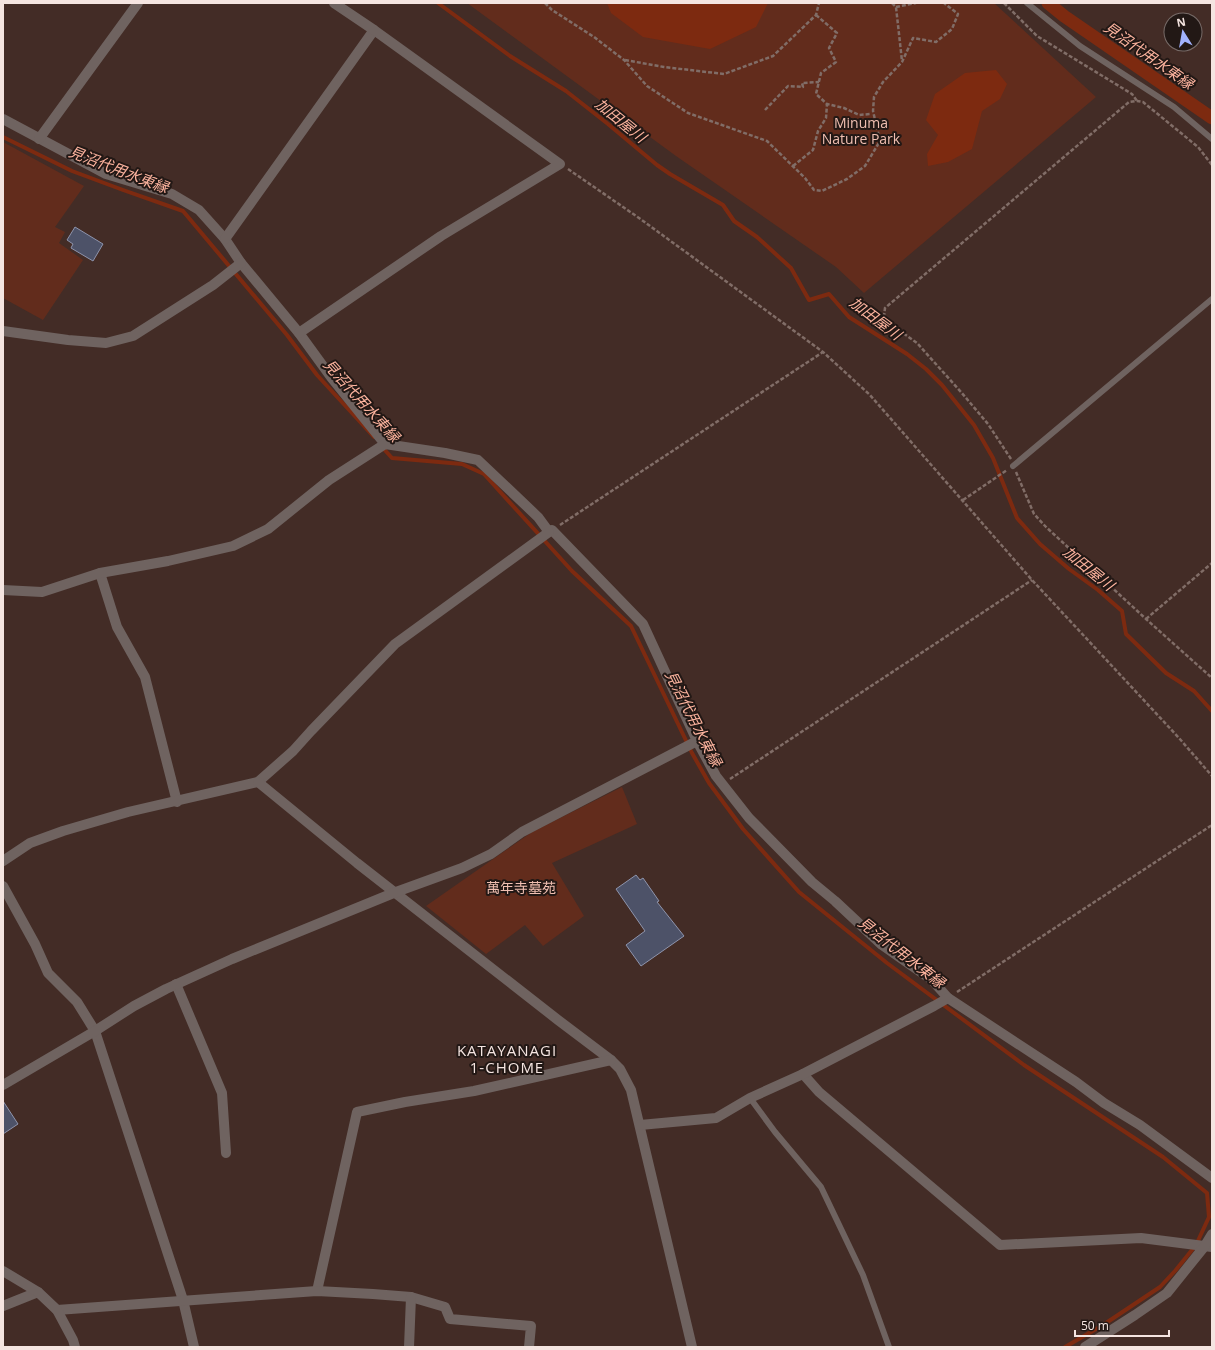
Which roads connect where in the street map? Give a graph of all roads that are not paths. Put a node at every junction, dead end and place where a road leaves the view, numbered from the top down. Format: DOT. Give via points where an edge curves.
graph roads {
  1 [pos="138,3"];
  2 [pos="334,3"];
  3 [pos="1027,3"];
  4 [pos="374,30"];
  5 [pos="3,119"];
  6 [pos="1212,138"];
  7 [pos="39,139"];
  8 [pos="225,239"];
  9 [pos="240,263"];
  10 [pos="1212,299"];
  11 [pos="3,331"];
  12 [pos="299,333"];
  13 [pos="385,444"];
  14 [pos="1013,466"];
  15 [pos="552,530"];
  16 [pos="100,573"];
  17 [pos="3,590"];
  18 [pos="697,741"];
  19 [pos="258,782"];
  20 [pos="177,802"];
  21 [pos="3,861"];
  22 [pos="3,886"];
  23 [pos="396,892"];
  24 [pos="176,984"];
  25 [pos="948,998"];
  26 [pos="95,1031"];
  27 [pos="611,1060"];
  28 [pos="803,1074"];
  29 [pos="3,1086"];
  30 [pos="750,1098"];
  31 [pos="640,1125"];
  32 [pos="226,1153"];
  33 [pos="1212,1178"];
  34 [pos="1212,1234"];
  35 [pos="1208,1247"];
  36 [pos="3,1271"];
  37 [pos="317,1291"];
  38 [pos="38,1292"];
  39 [pos="411,1297"];
  40 [pos="183,1300"];
  41 [pos="3,1306"];
  42 [pos="57,1310"];
  43 [pos="75,1347"];
  44 [pos="194,1347"];
  45 [pos="409,1347"];
  46 [pos="529,1347"];
  47 [pos="692,1347"];
  48 [pos="890,1347"];
  49 [pos="1085,1347"];
  1 -- 7 [label="street"];
  2 -- 4 [label="street"];
  3 -- 6 [label="lane" via="1080,46 1174,108"];
  4 -- 8 [label="street"];
  4 -- 12 [label="street" via="560,164 441,236"];
  5 -- 7 [label="street"];
  7 -- 8 [label="street" via="106,174 172,194 199,210"];
  8 -- 9 [label="street"];
  9 -- 11 [label="street" via="213,285 133,336 106,343"];
  9 -- 12 [label="street"];
  10 -- 14 [label="lane"];
  12 -- 13 [label="street"];
  13 -- 16 [label="street" via="329,480 268,529 233,546"];
  13 -- 19 [label="street" via="478,460 538,517 549,532 396,644 293,751"];
  15 -- 18 [label="street" via="643,624"];
  16 -- 17 [label="street" via="42,592"];
  16 -- 20 [label="street" via="117,627 145,677"];
  18 -- 23 [label="street" via="522,832 491,854 462,868"];
  18 -- 25 [label="street" via="716,776 749,818 812,882 882,945 932,980"];
  19 -- 20 [label="street"];
  19 -- 23 [label="street"];
  20 -- 21 [label="street" via="128,812 63,831 30,843"];
  22 -- 26 [label="street" via="48,973 78,1002"];
  23 -- 24 [label="street"];
  23 -- 27 [label="street"];
  24 -- 26 [label="street" via="134,1006"];
  24 -- 32 [label="street" via="222,1093"];
  25 -- 28 [label="street"];
  25 -- 33 [label="street" via="1140,1125"];
  26 -- 29 [label="street"];
  26 -- 40 [label="street"];
  27 -- 31 [label="street" via="620,1069 631,1090"];
  27 -- 37 [label="street" via="474,1091 357,1112"];
  28 -- 30 [label="street"];
  28 -- 35 [label="street" via="819,1092 1000,1245 1141,1238"];
  30 -- 31 [label="street" via="716,1118"];
  30 -- 48 [label="lane" via="821,1187 863,1275"];
  31 -- 47 [label="street"];
  34 -- 35 [label="street"];
  35 -- 49 [label="street" via="1167,1293"];
  36 -- 38 [label="street"];
  37 -- 39 [label="street"];
  37 -- 40 [label="street"];
  38 -- 41 [label="street"];
  38 -- 42 [label="street"];
  39 -- 45 [label="street"];
  39 -- 46 [label="street" via="445,1307 450,1319 531,1326"];
  40 -- 42 [label="street"];
  40 -- 44 [label="street"];
  42 -- 43 [label="street"];
}
